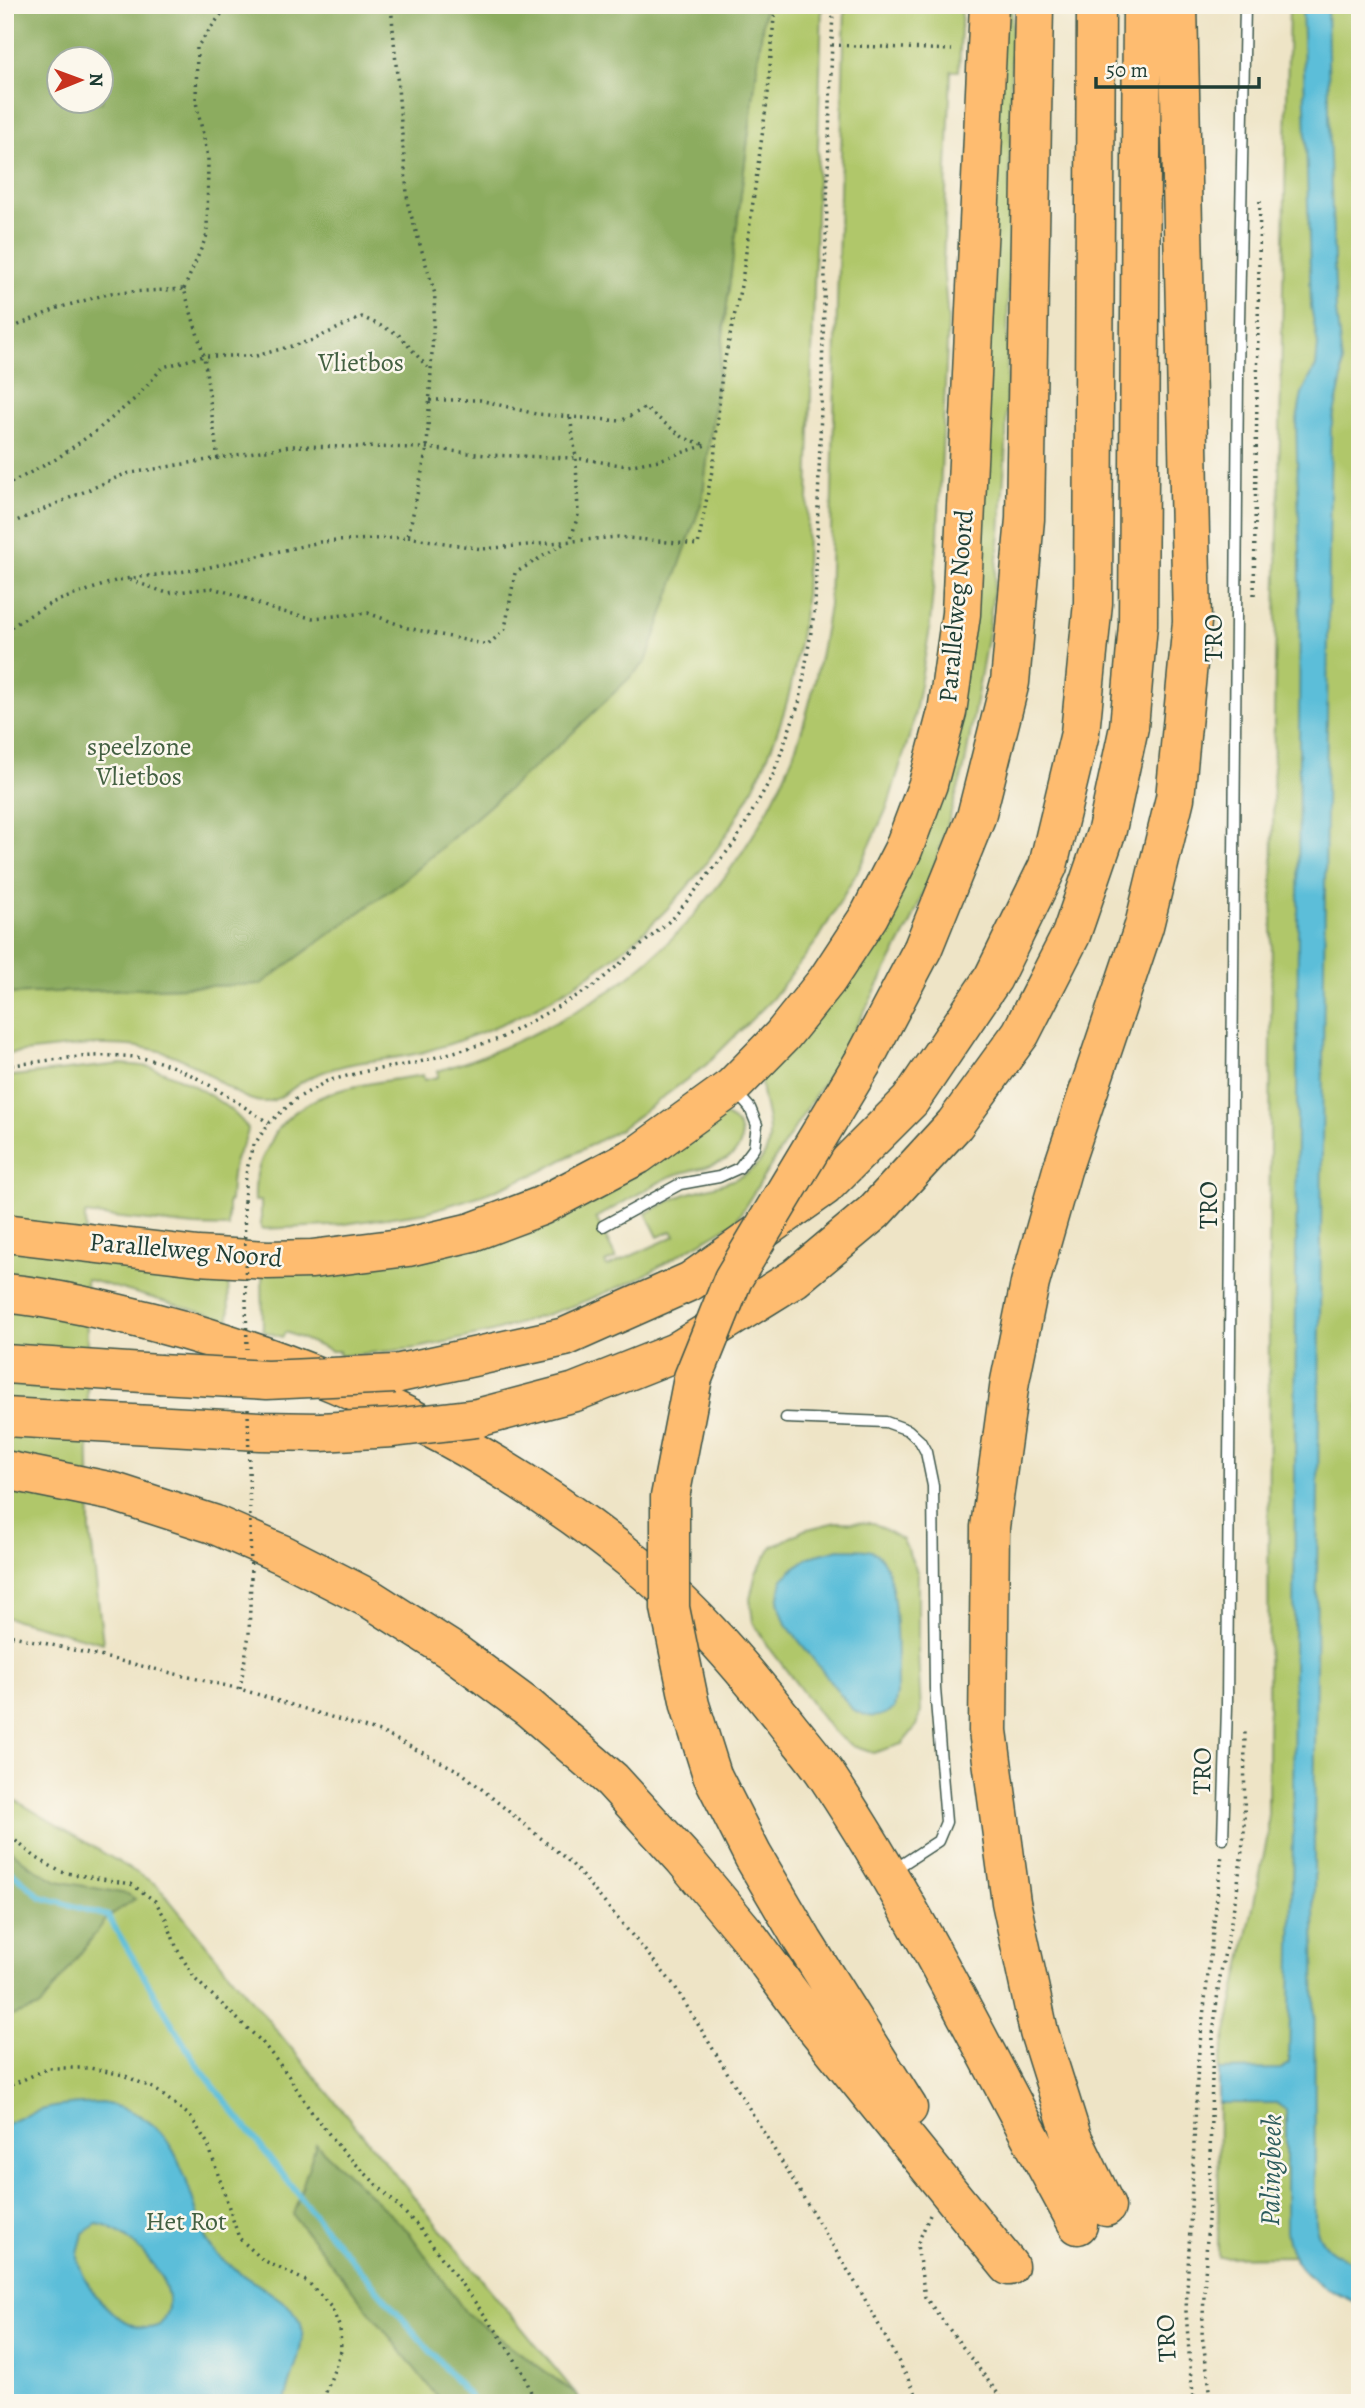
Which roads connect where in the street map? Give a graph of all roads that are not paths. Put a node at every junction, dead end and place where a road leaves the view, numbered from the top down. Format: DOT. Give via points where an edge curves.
graph roads {
  1 [pos="970,5"];
  2 [pos="989,5"];
  3 [pos="1034,5"];
  4 [pos="1096,5"];
  5 [pos="1142,5"];
  6 [pos="1178,5"];
  7 [pos="1245,5"];
  8 [pos="732,1087"];
  9 [pos="5,1214"];
  10 [pos="603,1226"];
  11 [pos="5,1233"];
  12 [pos="5,1293"];
  13 [pos="5,1364"];
  14 [pos="5,1418"];
  15 [pos="786,1418"];
  16 [pos="5,1470"];
  17 [pos="1223,1839"];
  18 [pos="887,1875"];
  1 -- 9 [label="highway, Parallelweg Noord" via="942,620 930,702 907,784 874,864 831,940 782,1007 696,1089 638,1129 577,1165 503,1198 429,1222 334,1238 274,1241 197,1238"];
  2 -- 8 [label="highway, Parallelweg Noord" via="961,614 947,712 928,784 869,916 827,980 782,1036"];
  3 -- 16 [label="highway, bridge" via="1026,519 1010,682 976,817 923,948 863,1062 733,1279 693,1378 670,1497 670,1608 690,1705 712,1774 803,1941 1009,2266 684,1858 611,1780 529,1708 406,1622 284,1555 213,1524 114,1492"];
  4 -- 13 [label="highway, bridge" via="1093,603 1080,733 1048,866 993,978 910,1101 824,1187 691,1282 565,1338 395,1374 267,1380"];
  5 -- 14 [label="highway, bridge" via="1138,625 1129,727 1107,830 1071,935 1021,1033 955,1124 874,1212 795,1278 676,1352 575,1392 477,1418 320,1432"];
  6 -- 18 [label="highway" via="1192,622 1175,797 1144,926 1062,1170 1030,1283 989,1527 988,1731 1011,1902 1039,2032 1092,2216"];
  7 -- 17 [label="lane, TRO"];
  8 -- 10 [label="lane" via="757,1125 754,1148 739,1168 680,1184"];
  8 -- 11 [label="highway, Parallelweg Noord" via="638,1155 541,1206 472,1232 408,1247 268,1260"];
  12 -- 18 [label="highway" via="118,1314 283,1362 366,1395 516,1475 648,1573 713,1636 828,1777"];
  15 -- 18 [label="lane" via="887,1422 908,1430 926,1452 933,1486 935,1689 946,1822 937,1841"];
}
